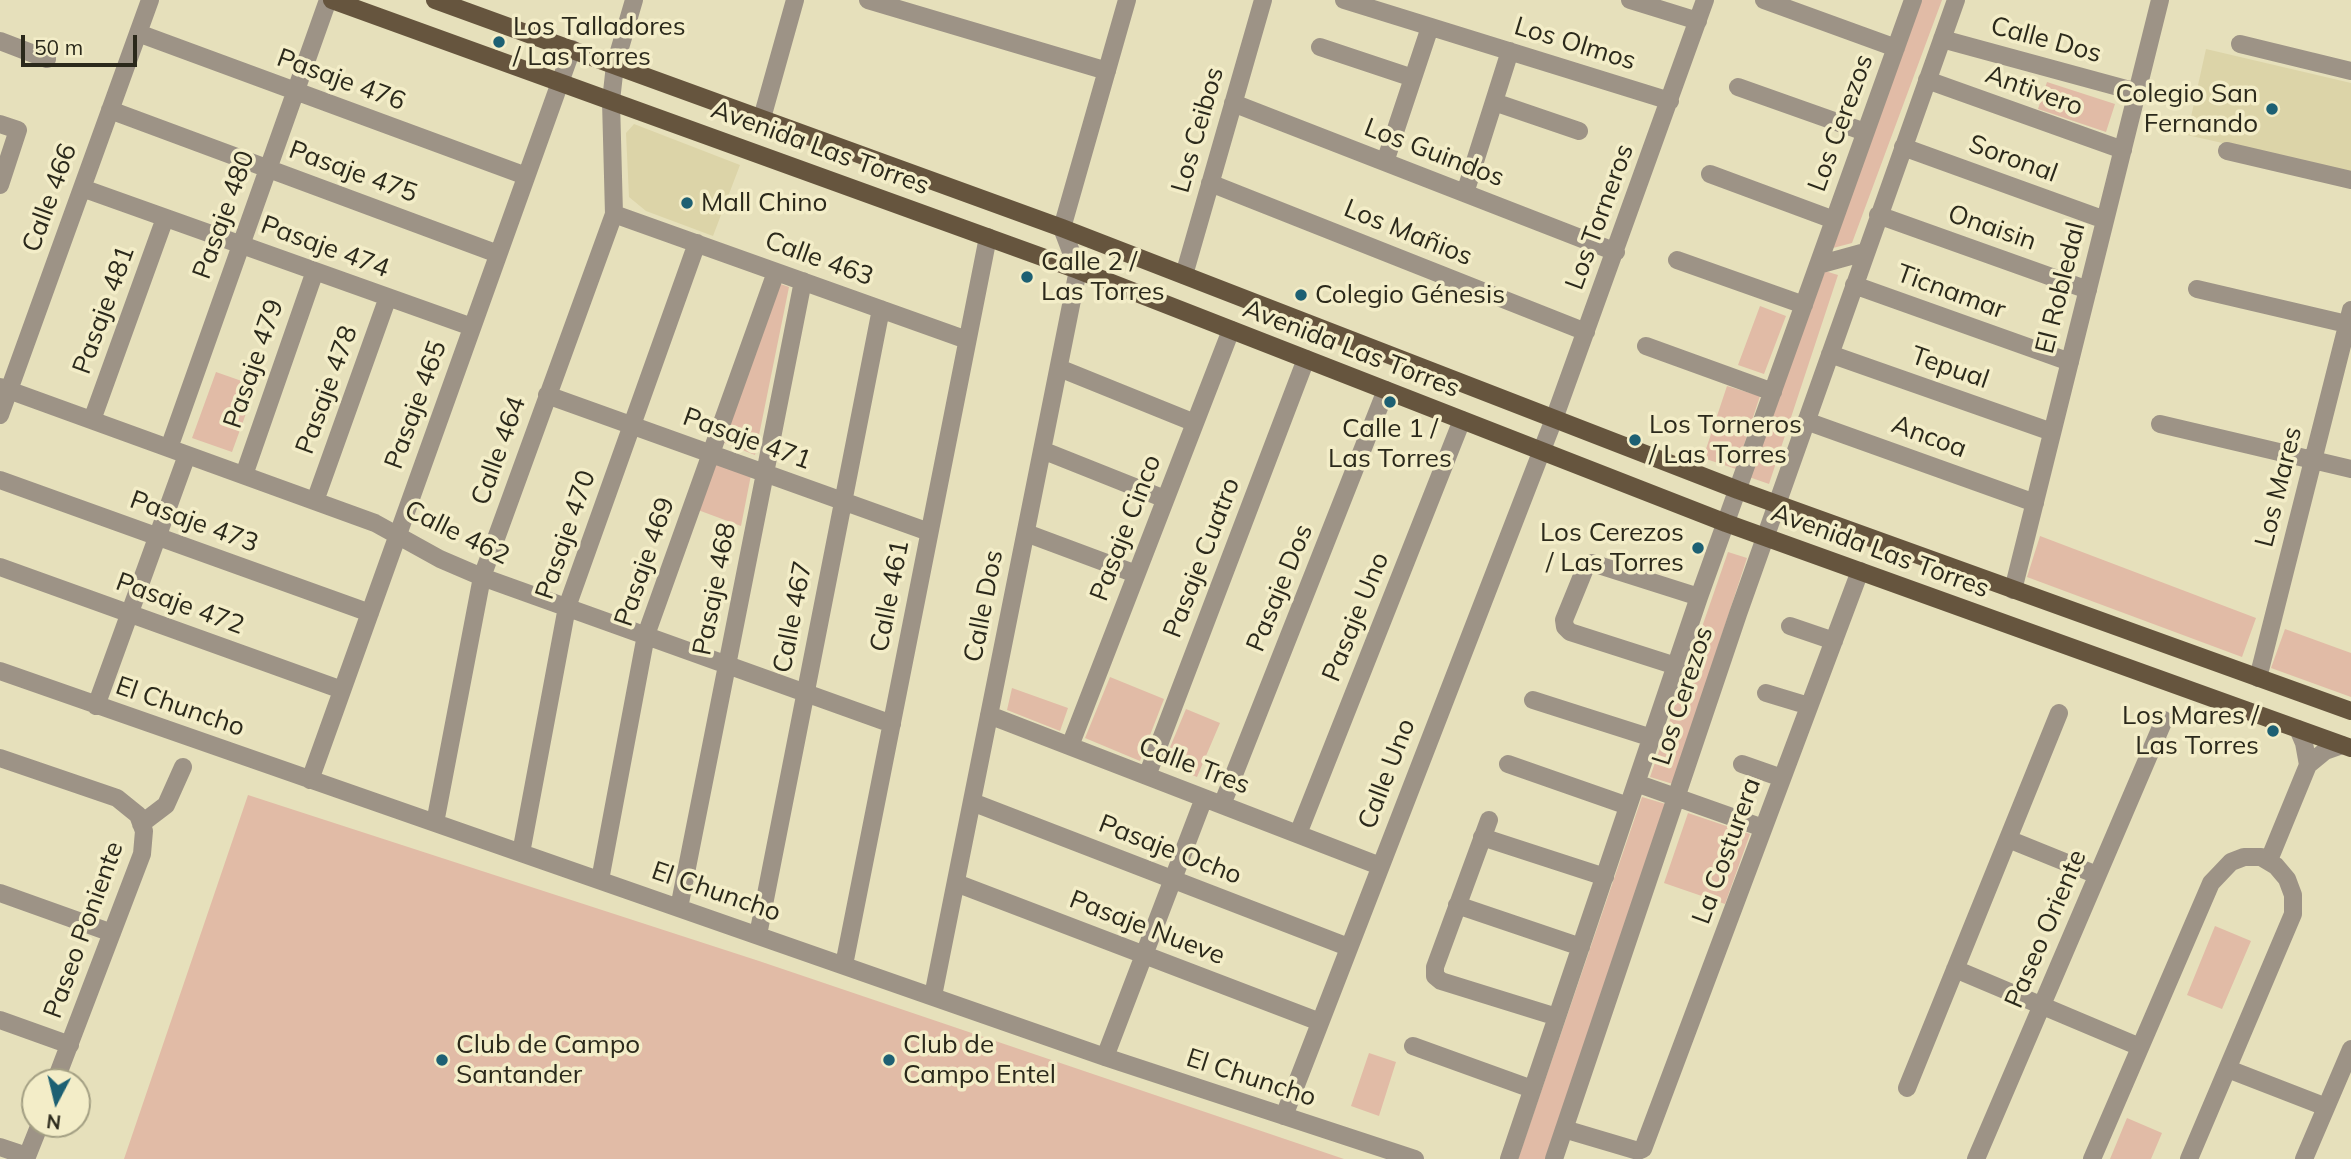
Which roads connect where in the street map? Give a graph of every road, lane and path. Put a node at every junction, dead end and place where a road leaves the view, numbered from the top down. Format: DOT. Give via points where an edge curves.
graph roads {
  1 [pos="150,0"];
  2 [pos="330,0"];
  3 [pos="435,0"];
  4 [pos="634,0"];
  5 [pos="795,0"];
  6 [pos="868,0"];
  7 [pos="1127,0"];
  8 [pos="1263,0"];
  9 [pos="1344,0"];
  10 [pos="1630,0"];
  11 [pos="1705,0"];
  12 [pos="1764,0"];
  13 [pos="1913,0"];
  14 [pos="1956,0"];
  15 [pos="2154,1"];
  16 [pos="1698,21"];
  17 [pos="1430,27"];
  18 [pos="138,33"];
  19 [pos="1942,39"];
  20 [pos="0,41"];
  21 [pos="2240,44"];
  22 [pos="1320,47"];
  23 [pos="1896,48"];
  24 [pos="572,49"];
  25 [pos="1510,51"];
  26 [pos="47,59"];
  27 [pos="615,65"];
  28 [pos="1107,71"];
  29 [pos="2351,71"];
  30 [pos="1413,78"];
  31 [pos="1927,80"];
  32 [pos="560,82"];
  33 [pos="1738,87"];
  34 [pos="296,91"];
  35 [pos="2137,92"];
  36 [pos="611,101"];
  37 [pos="1670,101"];
  38 [pos="1494,102"];
  39 [pos="1233,103"];
  40 [pos="110,110"];
  41 [pos="762,117"];
  42 [pos="0,124"];
  43 [pos="1579,131"];
  44 [pos="1866,132"];
  45 [pos="1903,147"];
  46 [pos="2123,150"];
  47 [pos="2227,151"];
  48 [pos="1385,162"];
  49 [pos="268,168"];
  50 [pos="1710,174"];
  51 [pos="526,176"];
  52 [pos="2351,180"];
  53 [pos="1210,183"];
  54 [pos="0,185"];
  55 [pos="82,188"];
  56 [pos="1465,193"];
  57 [pos="614,214"];
  58 [pos="1878,215"];
  59 [pos="165,218"];
  60 [pos="1834,220"];
  61 [pos="2105,220"];
  62 [pos="1062,228"];
  63 [pos="988,237"];
  64 [pos="697,243"];
  65 [pos="241,245"];
  66 [pos="1616,252"];
  67 [pos="1865,252"];
  68 [pos="498,254"];
  69 [pos="1677,260"];
  70 [pos="1818,265"];
  71 [pos="1078,270"];
  72 [pos="315,271"];
  73 [pos="776,272"];
  74 [pos="1184,275"];
  75 [pos="803,281"];
  76 [pos="1854,285"];
  77 [pos="2088,289"];
  78 [pos="2197,289"];
  79 [pos="388,297"];
  80 [pos="1804,306"];
  81 [pos="881,309"];
  82 [pos="2350,319"];
  83 [pos="472,327"];
  84 [pos="1231,330"];
  85 [pos="1586,332"];
  86 [pos="967,340"];
  87 [pos="1646,346"];
  88 [pos="1830,354"];
  89 [pos="1306,359"];
  90 [pos="2070,362"];
  91 [pos="1059,368"];
  92 [pos="4,389"];
  93 [pos="1386,390"];
  94 [pos="1773,392"];
  95 [pos="547,395"];
  96 [pos="0,415"];
  97 [pos="1555,419"];
  98 [pos="92,420"];
  99 [pos="1462,420"];
  100 [pos="1806,421"];
  101 [pos="1195,423"];
  102 [pos="2160,424"];
  103 [pos="632,425"];
  104 [pos="2052,432"];
  105 [pos="169,448"];
  106 [pos="1042,450"];
  107 [pos="1542,451"];
  108 [pos="711,454"];
  109 [pos="187,455"];
  110 [pos="2313,459"];
  111 [pos="2351,469"];
  112 [pos="765,473"];
  113 [pos="243,475"];
  114 [pos="0,481"];
  115 [pos="1738,490"];
  116 [pos="1166,499"];
  117 [pos="315,501"];
  118 [pos="843,501"];
  119 [pos="2035,503"];
  120 [pos="1777,504"];
  121 [pos="1726,523"];
  122 [pos="929,532"];
  123 [pos="1026,533"];
  124 [pos="397,535"];
  125 [pos="157,537"];
  126 [pos="1765,537"];
  127 [pos="0,567"];
  128 [pos="1860,571"];
  129 [pos="1136,574"];
  130 [pos="482,577"];
  131 [pos="2013,590"];
  132 [pos="1699,597"];
  133 [pos="567,607"];
  134 [pos="370,613"];
  135 [pos="129,614"];
  136 [pos="1790,626"];
  137 [pos="646,635"];
  138 [pos="1834,641"];
  139 [pos="727,664"];
  140 [pos="1676,666"];
  141 [pos="2232,669"];
  142 [pos="0,671"];
  143 [pos="2258,678"];
  144 [pos="342,690"];
  145 [pos="805,692"];
  146 [pos="1766,693"];
  147 [pos="1533,700"];
  148 [pos="2219,700"];
  149 [pos="96,706"];
  150 [pos="1809,706"];
  151 [pos="2351,711"];
  152 [pos="2059,713"];
  153 [pos="989,715"];
  154 [pos="2164,720"];
  155 [pos="892,723"];
  156 [pos="2298,729"];
  157 [pos="1652,738"];
  158 [pos="1070,746"];
  159 [pos="2347,746"];
  160 [pos="0,758"];
  161 [pos="1508,764"];
  162 [pos="1742,764"];
  163 [pos="2308,765"];
  164 [pos="183,767"];
  165 [pos="1147,776"];
  166 [pos="1782,778"];
  167 [pos="310,780"];
  168 [pos="1636,783"];
  169 [pos="1677,797"];
  170 [pos="1204,798"];
  171 [pos="972,802"];
  172 [pos="1222,805"];
  173 [pos="1628,806"];
  174 [pos="435,823"];
  175 [pos="142,824"];
  176 [pos="1763,828"];
  177 [pos="1298,834"];
  178 [pos="2008,839"];
  179 [pos="521,853"];
  180 [pos="2269,860"];
  181 [pos="1380,866"];
  182 [pos="2097,875"];
  183 [pos="1605,877"];
  184 [pos="1172,879"];
  185 [pos="600,880"];
  186 [pos="956,883"];
  187 [pos="0,894"];
  188 [pos="1457,905"];
  189 [pos="679,908"];
  190 [pos="112,933"];
  191 [pos="758,935"];
  192 [pos="1348,947"];
  193 [pos="1581,947"];
  194 [pos="1144,955"];
  195 [pos="844,965"];
  196 [pos="1955,969"];
  197 [pos="933,996"];
  198 [pos="2041,1006"];
  199 [pos="1557,1017"];
  200 [pos="0,1020"];
  201 [pos="1320,1022"];
  202 [pos="69,1045"];
  203 [pos="1413,1046"];
  204 [pos="2140,1047"];
  205 [pos="2351,1049"];
  206 [pos="1105,1057"];
  207 [pos="60,1068"];
  208 [pos="2228,1069"];
  209 [pos="1907,1088"];
  210 [pos="1532,1089"];
  211 [pos="2326,1107"];
  212 [pos="1284,1116"];
  213 [pos="1564,1129"];
  214 [pos="35,1138"];
  215 [pos="0,1147"];
  216 [pos="27,1158"];
  217 [pos="1415,1159"];
  218 [pos="1509,1159"];
  219 [pos="1554,1159"];
  220 [pos="1976,1159"];
  221 [pos="2092,1159"];
  222 [pos="2189,1159"];
  223 [pos="2304,1159"];
  1 -- 18 [label="street, Calle 466"];
  2 -- 32 [label="main road, Avenida Las Torres"];
  2 -- 34 [label="street, Pasaje 480"];
  3 -- 24 [label="main road, Avenida Las Torres"];
  4 -- 27 [label="street, Calle 464"];
  5 -- 41 [label="street"];
  6 -- 28 [label="street"];
  7 -- 28 [label="street"];
  8 -- 39 [label="street, Los Ceibos"];
  9 -- 17 [label="street, Los Olmos"];
  10 -- 16 [label="street"];
  11 -- 16 [label="street, Los Torneros"];
  12 -- 23 [label="street"];
  13 -- 23 [label="street, Los Cerezos"];
  14 -- 19 [label="street, Los Cerezos"];
  15 -- 35 [label="street, El Robledal"];
  16 -- 37 [label="street, Los Torneros"];
  17 -- 25 [label="street, Los Olmos"];
  17 -- 30 [label="street"];
  18 -- 34 [label="street, Pasaje 476"];
  18 -- 40 [label="street, Calle 466"];
  19 -- 31 [label="street, Los Cerezos"];
  19 -- 35 [label="street, Calle Dos"];
  20 -- 26 [label="street"];
  21 -- 29 [label="street"];
  22 -- 30 [label="street"];
  23 -- 44 [label="street, Los Cerezos"];
  24 -- 27 [label="main road, Avenida Las Torres"];
  24 -- 32 [label="street, Pasaje 465"];
  25 -- 37 [label="street, Los Olmos"];
  25 -- 38 [label="street"];
  27 -- 36 [label="street, Calle 464"];
  27 -- 41 [label="main road, Avenida Las Torres"];
  28 -- 62 [label="street"];
  30 -- 48 [label="street"];
  31 -- 45 [label="street, Los Cerezos"];
  31 -- 46 [label="street, Antivero"];
  32 -- 36 [label="main road, Avenida Las Torres"];
  32 -- 51 [label="street, Pasaje 465"];
  33 -- 44 [label="street"];
  34 -- 49 [label="street, Pasaje 480"];
  34 -- 51 [label="street, Pasaje 476"];
  35 -- 46 [label="street, El Robledal"];
  36 -- 57 [label="street, Calle 464"];
  36 -- 63 [label="main road, Avenida Las Torres"];
  37 -- 66 [label="street, Los Torneros"];
  38 -- 43 [label="street"];
  38 -- 56 [label="street"];
  39 -- 48 [label="street, Los Guindos"];
  39 -- 53 [label="street, Los Ceibos"];
  40 -- 49 [label="street, Pasaje 475"];
  40 -- 55 [label="street, Calle 466"];
  41 -- 62 [label="main road, Avenida Las Torres"];
  42 -- 54 [label="street" via="18,130"];
  44 -- 60 [label="street, Los Cerezos"];
  45 -- 58 [label="street, Los Cerezos"];
  45 -- 61 [label="street, Soronal"];
  46 -- 61 [label="street, El Robledal"];
  47 -- 52 [label="street"];
  48 -- 56 [label="street, Los Guindos"];
  49 -- 65 [label="street, Pasaje 480"];
  49 -- 68 [label="street, Pasaje 475"];
  50 -- 60 [label="street"];
  51 -- 68 [label="street, Pasaje 465"];
  53 -- 74 [label="street, Los Ceibos"];
  53 -- 85 [label="street, Los Mañios"];
  55 -- 59 [label="street, Pasaje 474"];
  55 -- 92 [label="street, Calle 466"];
  56 -- 66 [label="street, Los Guindos"];
  57 -- 64 [label="street, Calle 463"];
  57 -- 95 [label="street, Calle 464"];
  58 -- 67 [label="street, Los Cerezos"];
  58 -- 77 [label="street, Onaisin"];
  59 -- 65 [label="street, Pasaje 474"];
  59 -- 98 [label="street, Pasaje 481"];
  60 -- 70 [label="street, Los Cerezos"];
  61 -- 77 [label="street, El Robledal"];
  62 -- 71 [label="street"];
  62 -- 74 [label="main road, Avenida Las Torres"];
  63 -- 71 [label="main road, Avenida Las Torres"];
  63 -- 86 [label="street, Calle 461"];
  64 -- 73 [label="street, Calle 463"];
  64 -- 103 [label="street, Pasaje 470"];
  65 -- 72 [label="street, Pasaje 474"];
  65 -- 105 [label="street, Pasaje 480"];
  66 -- 85 [label="street, Los Torneros"];
  67 -- 70 [label="street"];
  67 -- 76 [label="street, Los Cerezos"];
  68 -- 83 [label="street, Pasaje 465"];
  69 -- 80 [label="street"];
  70 -- 80 [label="street, Los Cerezos"];
  71 -- 84 [label="main road, Avenida Las Torres"];
  71 -- 91 [label="street, Calle Dos"];
  72 -- 79 [label="street, Pasaje 474"];
  72 -- 113 [label="street, Pasaje 479"];
  73 -- 75 [label="street, Calle 463"];
  73 -- 108 [label="street, Pasaje 469"];
  74 -- 97 [label="main road, Avenida Las Torres"];
  75 -- 81 [label="street, Calle 463"];
  75 -- 112 [label="street, Pasaje 468"];
  76 -- 88 [label="street, Los Cerezos"];
  76 -- 90 [label="street, Ticnamar"];
  77 -- 90 [label="street, El Robledal"];
  78 -- 82 [label="street"];
  79 -- 83 [label="street, Pasaje 474"];
  79 -- 117 [label="street, Pasaje 478"];
  80 -- 94 [label="street, Los Cerezos"];
  81 -- 86 [label="street, Calle 463"];
  81 -- 118 [label="street, Calle 467"];
  82 -- 110 [label="street, Los Mares"];
  83 -- 124 [label="street, Pasaje 465"];
  84 -- 89 [label="main road, Avenida Las Torres"];
  84 -- 101 [label="street, Pasaje Cinco"];
  85 -- 97 [label="street, Los Torneros"];
  86 -- 122 [label="street, Calle 461"];
  87 -- 94 [label="street"];
  88 -- 100 [label="street, Los Cerezos"];
  88 -- 104 [label="street, Tepual"];
  89 -- 93 [label="main road, Avenida Las Torres"];
  89 -- 165 [label="street, Pasaje Cuatro"];
  90 -- 104 [label="street, El Robledal"];
  91 -- 101 [label="street"];
  91 -- 106 [label="street, Calle Dos"];
  92 -- 96 [label="street, Calle 466"];
  92 -- 98 [label="street, Calle 462"];
  93 -- 99 [label="main road, Avenida Las Torres"];
  93 -- 172 [label="street, Pasaje Dos"];
  94 -- 115 [label="street, Los Cerezos"];
  95 -- 103 [label="street, Pasaje 471"];
  95 -- 130 [label="street, Calle 464"];
  97 -- 107 [label="street, Los Torneros"];
  97 -- 115 [label="main road, Avenida Las Torres"];
  98 -- 105 [label="street, Calle 462"];
  99 -- 107 [label="main road, Avenida Las Torres"];
  99 -- 177 [label="street, Pasaje Uno"];
  100 -- 119 [label="street, Ancoa"];
  100 -- 120 [label="street, Los Cerezos"];
  101 -- 116 [label="street, Pasaje Cinco"];
  102 -- 110 [label="street"];
  103 -- 108 [label="street, Pasaje 471"];
  103 -- 133 [label="street, Pasaje 470"];
  104 -- 119 [label="street, El Robledal"];
  105 -- 109 [label="street, Calle 462"];
  106 -- 116 [label="street"];
  106 -- 123 [label="street, Calle Dos"];
  107 -- 121 [label="main road, Avenida Las Torres"];
  107 -- 181 [label="street, Calle Uno"];
  108 -- 112 [label="street, Pasaje 471"];
  108 -- 137 [label="street, Pasaje 469"];
  109 -- 113 [label="street, Calle 462"];
  109 -- 125 [label="street"];
  110 -- 111 [label="street"];
  110 -- 143 [label="street, Los Mares"];
  112 -- 118 [label="street, Pasaje 471"];
  112 -- 139 [label="street, Pasaje 468"];
  113 -- 117 [label="street, Calle 462"];
  114 -- 125 [label="street, Pasaje 473"];
  115 -- 120 [label="main road, Avenida Las Torres"];
  115 -- 121 [label="street, Los Cerezos"];
  116 -- 129 [label="street, Pasaje Cinco"];
  117 -- 124 [label="street, Calle 462"];
  118 -- 122 [label="street, Pasaje 471"];
  118 -- 145 [label="street, Calle 467"];
  119 -- 131 [label="street, El Robledal"];
  120 -- 126 [label="street, Los Cerezos"];
  120 -- 131 [label="main road, Avenida Las Torres"];
  121 -- 126 [label="main road, Avenida Las Torres"];
  121 -- 132 [label="street, Los Cerezos"];
  122 -- 155 [label="street, Calle 461"];
  123 -- 129 [label="street"];
  123 -- 153 [label="street, Calle Dos"];
  124 -- 130 [label="street, Calle 462"];
  124 -- 134 [label="street, Pasaje 465"];
  125 -- 134 [label="street, Pasaje 473"];
  125 -- 135 [label="street"];
  126 -- 128 [label="main road, Avenida Las Torres"];
  126 -- 169 [label="street, Los Cerezos"];
  127 -- 135 [label="street, Pasaje 472"];
  128 -- 138 [label="street, La Costurera"];
  128 -- 148 [label="main road, Avenida Las Torres"];
  129 -- 158 [label="street, Pasaje Cinco"];
  130 -- 133 [label="street, Calle 462"];
  130 -- 174 [label="street, Calle 464"];
  131 -- 141 [label="main road, Avenida Las Torres"];
  132 -- 140 [label="street, Los Cerezos"];
  132 -- 140 [label="street" via="1592,563 1584,570 1565,627"];
  133 -- 137 [label="street, Calle 462"];
  133 -- 179 [label="street, Pasaje 470"];
  134 -- 144 [label="street, Pasaje 465"];
  135 -- 144 [label="street, Pasaje 472"];
  135 -- 149 [label="street"];
  136 -- 138 [label="street"];
  137 -- 139 [label="street, Calle 462"];
  137 -- 185 [label="street, Pasaje 469"];
  138 -- 150 [label="street, La Costurera"];
  139 -- 145 [label="street, Calle 462"];
  139 -- 189 [label="street, Pasaje 468"];
  140 -- 157 [label="street, Los Cerezos"];
  141 -- 143 [label="main road, Avenida Las Torres"];
  141 -- 148 [label="main road" via="2217,682"];
  142 -- 149 [label="street, El Chuncho"];
  143 -- 151 [label="main road, Avenida Las Torres"];
  144 -- 167 [label="street, Pasaje 465"];
  145 -- 155 [label="street, Calle 462"];
  145 -- 191 [label="street, Calle 467"];
  146 -- 150 [label="street"];
  147 -- 157 [label="street"];
  148 -- 156 [label="main road, Avenida Las Torres"];
  149 -- 167 [label="street, El Chuncho"];
  150 -- 166 [label="street, La Costurera"];
  152 -- 178 [label="street"];
  153 -- 158 [label="street, Calle Tres"];
  153 -- 171 [label="street, Calle Dos"];
  154 -- 182 [label="street, Paseo Oriente"];
  155 -- 195 [label="street, Calle 461"];
  156 -- 159 [label="main road, Avenida Las Torres"];
  156 -- 163 [label="street"];
  157 -- 168 [label="street, Los Cerezos"];
  158 -- 165 [label="street, Calle Tres"];
  159 -- 163 [label="street" via="2322,753"];
  160 -- 175 [label="street" via="117,798 132,808"];
  161 -- 173 [label="street"];
  162 -- 166 [label="street"];
  163 -- 180 [label="street"];
  164 -- 175 [label="street, Paseo Poniente" via="166,805"];
  165 -- 170 [label="street, Calle Tres"];
  166 -- 176 [label="street, La Costurera"];
  167 -- 174 [label="street, El Chuncho"];
  168 -- 169 [label="street"];
  168 -- 173 [label="street, Los Cerezos"];
  169 -- 176 [label="street"];
  169 -- 213 [label="street, Los Cerezos"];
  170 -- 172 [label="street, Calle Tres"];
  170 -- 184 [label="street"];
  171 -- 184 [label="street, Pasaje Ocho"];
  171 -- 186 [label="street, Calle Dos"];
  172 -- 177 [label="street, Calle Tres"];
  173 -- 183 [label="street, Los Cerezos"];
  174 -- 179 [label="street, El Chuncho"];
  175 -- 190 [label="street, Paseo Poniente" via="142,854"];
  176 -- 213 [label="street, La Costurera" via="1643,1149"];
  177 -- 181 [label="street, Calle Tres"];
  178 -- 182 [label="street"];
  178 -- 196 [label="street"];
  179 -- 185 [label="street, El Chuncho"];
  180 -- 204 [label="street" via="2238,859 2211,883"];
  180 -- 208 [label="street" via="2287,880 2293,914"];
  181 -- 192 [label="street, Calle Uno"];
  182 -- 198 [label="street, Paseo Oriente"];
  183 -- 188 [label="street" via="1485,828"];
  183 -- 193 [label="street, Los Cerezos"];
  184 -- 192 [label="street, Pasaje Ocho"];
  184 -- 194 [label="street"];
  185 -- 189 [label="street, El Chuncho"];
  186 -- 194 [label="street, Pasaje Nueve"];
  186 -- 197 [label="street, Calle Dos"];
  187 -- 190 [label="street"];
  188 -- 193 [label="street"];
  188 -- 199 [label="street" via="1435,967 1437,979"];
  189 -- 191 [label="street, El Chuncho"];
  190 -- 202 [label="street, Paseo Poniente"];
  191 -- 195 [label="street, El Chuncho"];
  192 -- 201 [label="street, Calle Uno"];
  193 -- 199 [label="street, Los Cerezos"];
  194 -- 201 [label="street, Pasaje Nueve"];
  194 -- 206 [label="street"];
  195 -- 197 [label="street, El Chuncho"];
  196 -- 198 [label="street"];
  196 -- 209 [label="street"];
  197 -- 206 [label="street, El Chuncho"];
  198 -- 204 [label="street"];
  198 -- 220 [label="street, Paseo Oriente"];
  199 -- 210 [label="street, Los Cerezos"];
  200 -- 202 [label="street"];
  201 -- 212 [label="street, Calle Uno"];
  202 -- 207 [label="street, Paseo Poniente"];
  203 -- 210 [label="street"];
  204 -- 221 [label="street"];
  205 -- 211 [label="street"];
  206 -- 212 [label="street, El Chuncho"];
  208 -- 211 [label="street"];
  208 -- 222 [label="street"];
  210 -- 218 [label="street, Los Cerezos"];
  211 -- 223 [label="street"];
  212 -- 217 [label="street, El Chuncho"];
  213 -- 219 [label="street, Los Cerezos"];
  214 -- 216 [label="street"];
  215 -- 216 [label="street"];
}
